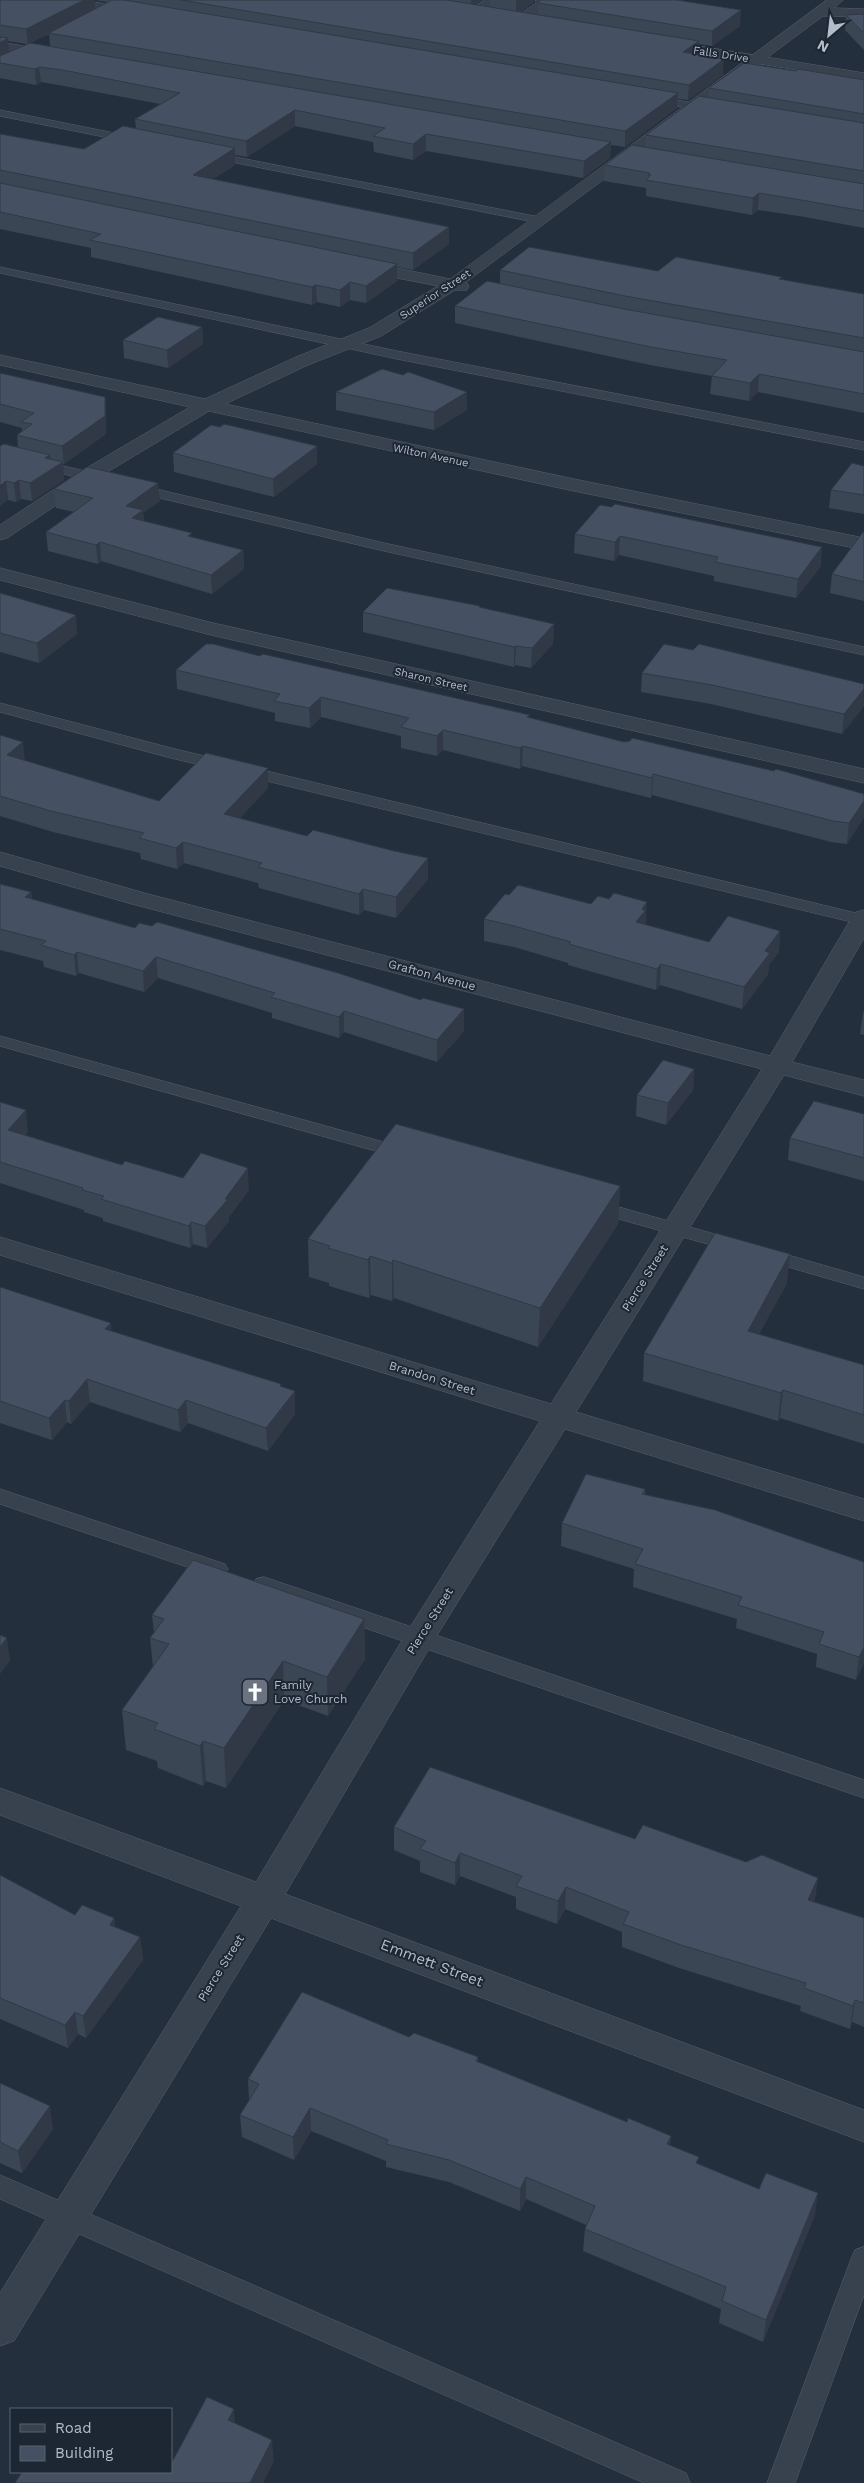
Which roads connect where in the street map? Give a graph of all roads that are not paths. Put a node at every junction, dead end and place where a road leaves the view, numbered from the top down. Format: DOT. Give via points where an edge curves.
graph roads {
  1 [pos="66,0"];
  2 [pos="494,0"];
  3 [pos="543,0"];
  4 [pos="836,0"];
  5 [pos="132,6"];
  6 [pos="114,8"];
  7 [pos="455,10"];
  8 [pos="820,12"];
  9 [pos="473,13"];
  10 [pos="864,13"];
  11 [pos="89,21"];
  12 [pos="519,21"];
  13 [pos="539,24"];
  14 [pos="55,38"];
  15 [pos="647,42"];
  16 [pos="0,46"];
  17 [pos="30,51"];
  18 [pos="69,58"];
  19 [pos="756,59"];
  20 [pos="7,62"];
  21 [pos="864,77"];
  22 [pos="644,97"];
  23 [pos="692,106"];
  24 [pos="721,110"];
  25 [pos="0,113"];
  26 [pos="147,142"];
  27 [pos="608,151"];
  28 [pos="196,152"];
  29 [pos="628,154"];
  30 [pos="647,158"];
  31 [pos="539,220"];
  32 [pos="347,263"];
  33 [pos="0,270"];
  34 [pos="453,284"];
  35 [pos="481,290"];
  36 [pos="348,343"];
  37 [pos="0,360"];
  38 [pos="205,406"];
  39 [pos="864,446"];
  40 [pos="0,455"];
  41 [pos="87,476"];
  42 [pos="0,534"];
  43 [pos="864,544"];
  44 [pos="0,574"];
  45 [pos="864,651"];
  46 [pos="0,707"];
  47 [pos="864,776"];
  48 [pos="0,859"];
  49 [pos="863,919"];
  50 [pos="0,1041"];
  51 [pos="776,1066"];
  52 [pos="864,1088"];
  53 [pos="419,1158"];
  54 [pos="581,1203"];
  55 [pos="676,1229"];
  56 [pos="0,1246"];
  57 [pos="864,1283"];
  58 [pos="558,1416"];
  59 [pos="0,1496"];
  60 [pos="864,1510"];
  61 [pos="420,1637"];
  62 [pos="864,1789"];
  63 [pos="0,1800"];
  64 [pos="264,1899"];
  65 [pos="864,2126"];
  66 [pos="0,2187"];
  67 [pos="67,2219"];
  68 [pos="864,2259"];
  69 [pos="0,2328"];
  70 [pos="676,2483"];
  71 [pos="781,2483"];
  1 -- 6 [label="lane"];
  2 -- 9 [label="street"];
  3 -- 12 [label="street" via="542,5"];
  4 -- 8 [label="street, Superior Street"];
  5 -- 6 [label="street"];
  6 -- 11 [label="street"];
  7 -- 9 [label="street"];
  8 -- 10 [label="street"];
  8 -- 19 [label="street, Superior Street"];
  9 -- 12 [label="street"];
  12 -- 13 [label="street"];
  14 -- 17 [label="street"];
  15 -- 19 [label="street, Falls Drive"];
  16 -- 17 [label="street"];
  17 -- 18 [label="street"];
  17 -- 20 [label="street"];
  19 -- 21 [label="street, Falls Drive"];
  19 -- 23 [label="street, Superior Street"];
  22 -- 23 [label="lane"];
  23 -- 24 [label="lane"];
  23 -- 29 [label="street, Superior Street"];
  25 -- 26 [label="lane"];
  27 -- 29 [label="street"];
  28 -- 31 [label="lane"];
  29 -- 30 [label="street"];
  29 -- 31 [label="street, Superior Street"];
  31 -- 34 [label="street, Superior Street"];
  32 -- 34 [label="street"];
  33 -- 36 [label="lane"];
  34 -- 35 [label="street"];
  34 -- 36 [label="street, Superior Street" via="390,323"];
  36 -- 38 [label="street, Superior Street"];
  36 -- 39 [label="lane"];
  37 -- 38 [label="street, Wilton Avenue"];
  38 -- 41 [label="street, Superior Street"];
  38 -- 43 [label="street, Wilton Avenue"];
  40 -- 41 [label="lane"];
  41 -- 42 [label="street, Superior Street"];
  41 -- 45 [label="lane" via="458,564"];
  44 -- 47 [label="street, Sharon Street" via="211,629"];
  46 -- 49 [label="lane" via="167,752"];
  48 -- 51 [label="street, Grafton Avenue" via="140,899"];
  49 -- 51 [label="street, Pierce Street"];
  50 -- 53 [label="lane"];
  51 -- 52 [label="street, Grafton Avenue"];
  51 -- 55 [label="street, Pierce Street"];
  54 -- 55 [label="lane"];
  55 -- 57 [label="lane"];
  55 -- 58 [label="street, Pierce Street"];
  56 -- 58 [label="street, Brandon Street"];
  58 -- 60 [label="street, Brandon Street"];
  58 -- 61 [label="street, Pierce Street"];
  59 -- 61 [label="lane"];
  61 -- 62 [label="lane"];
  61 -- 64 [label="street, Pierce Street"];
  63 -- 64 [label="street, Emmett Street"];
  64 -- 65 [label="street, Emmett Street"];
  64 -- 67 [label="street, Pierce Street"];
  66 -- 67 [label="lane"];
  67 -- 69 [label="street, Pierce Street"];
  67 -- 70 [label="lane"];
  68 -- 71 [label="lane"];
}
